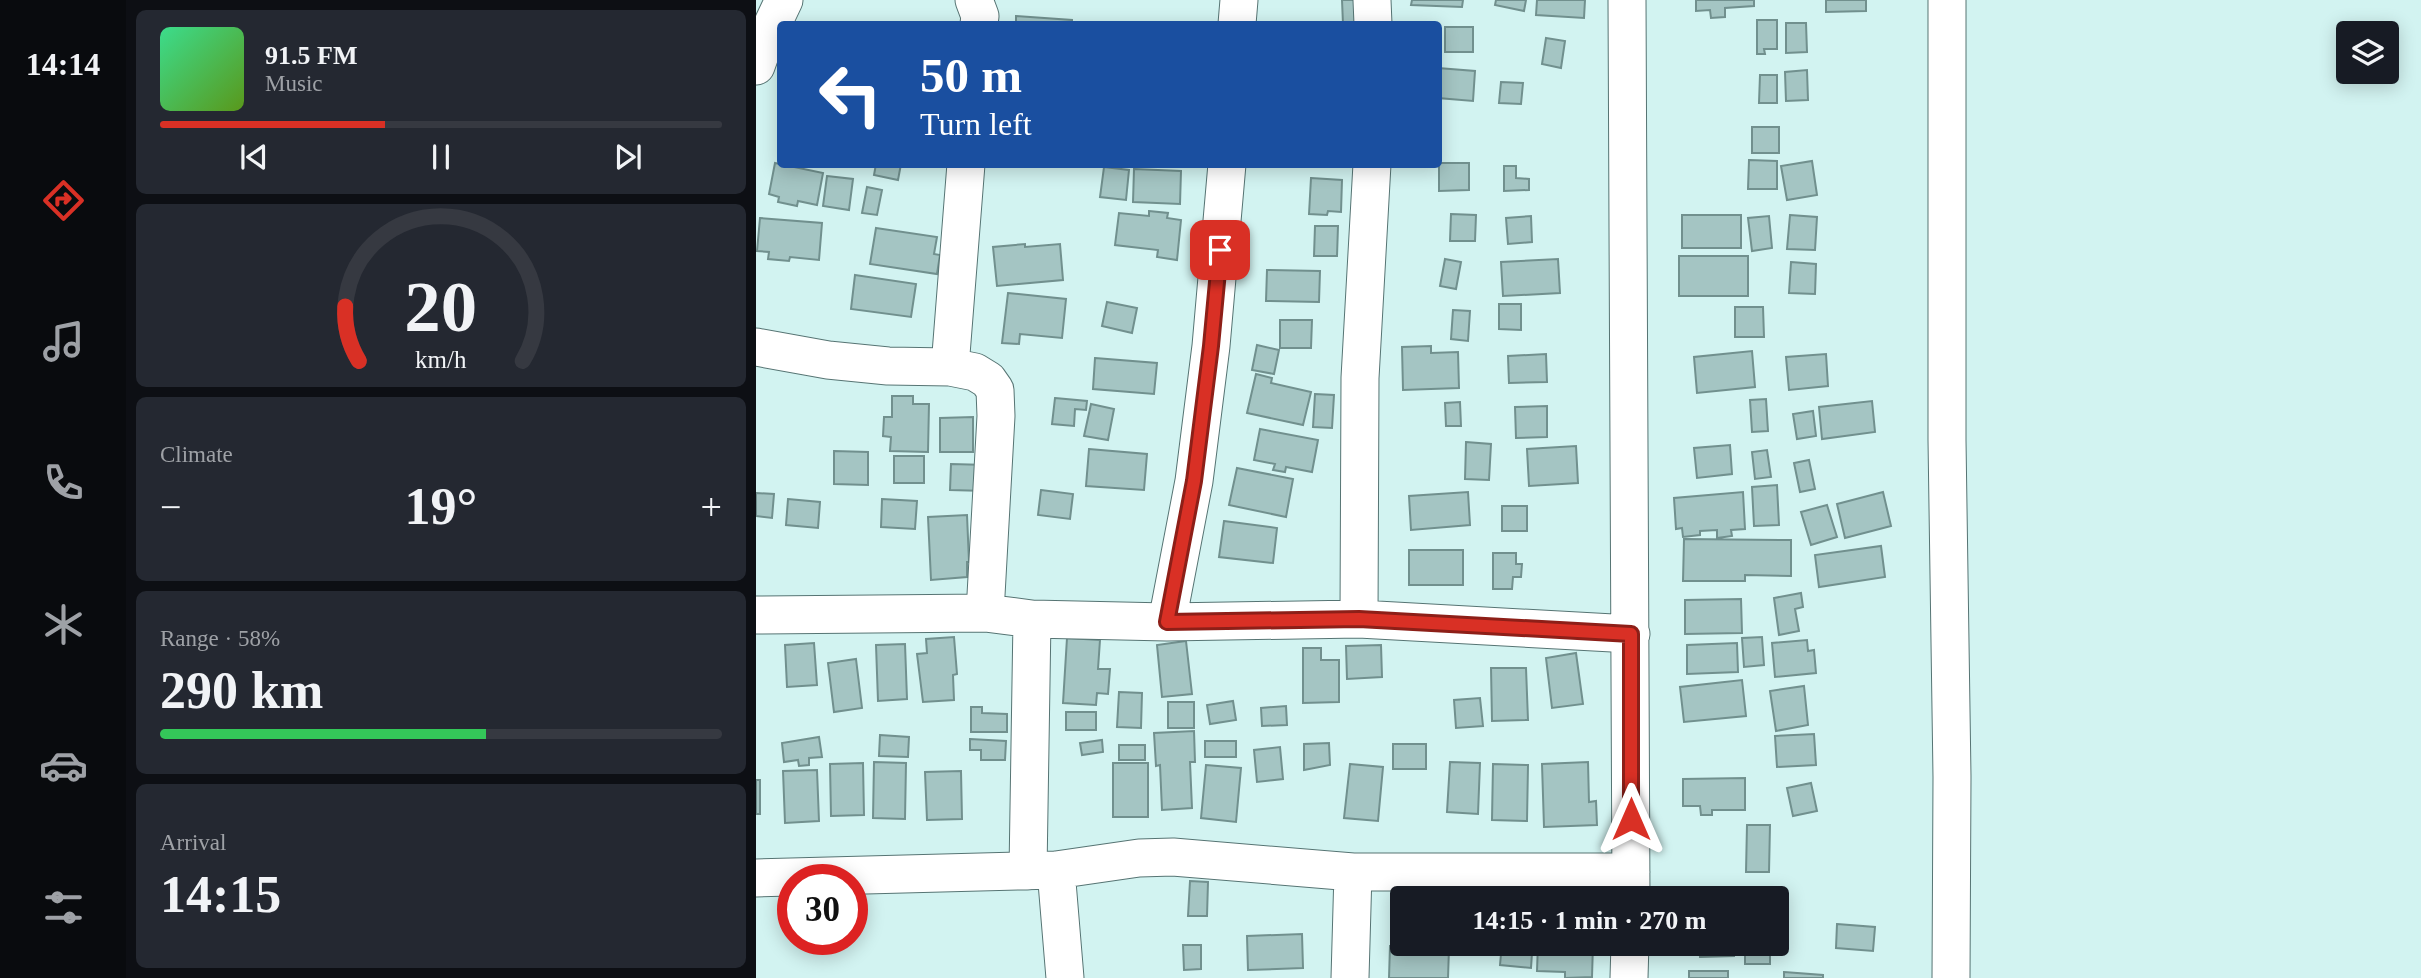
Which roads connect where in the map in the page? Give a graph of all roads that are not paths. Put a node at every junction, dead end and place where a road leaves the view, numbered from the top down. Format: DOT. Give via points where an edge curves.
graph roads {
  1 [pos="784,0"];
  2 [pos="974,0"];
  3 [pos="1239,0"];
  4 [pos="1372,0"];
  5 [pos="1628,0"];
  6 [pos="1947,0"];
  7 [pos="979,21"];
  8 [pos="1237,21"];
  9 [pos="1373,21"];
  10 [pos="756,66"];
  11 [pos="966,168"];
  12 [pos="1227,168"];
  13 [pos="1372,168"];
  14 [pos="756,347"];
  15 [pos="950,367"];
  16 [pos="985,613"];
  17 [pos="756,615"];
  18 [pos="1032,619"];
  19 [pos="1359,619"];
  20 [pos="1167,622"];
  21 [pos="1631,634"];
  22 [pos="1042,871"];
  23 [pos="1353,872"];
  24 [pos="756,878"];
  25 [pos="1631,885"];
  26 [pos="1630,956"];
  27 [pos="1065,978"];
  28 [pos="1350,978"];
  29 [pos="1629,978"];
  30 [pos="1951,978"];
  1 -- 10 [label="street"];
  2 -- 7 [label="street"];
  3 -- 8 [label="street"];
  4 -- 9 [label="street"];
  5 -- 21 [label="street"];
  6 -- 30 [label="street"];
  11 -- 15 [label="street"];
  12 -- 20 [label="street" via="1194,481"];
  13 -- 19 [label="street" via="1360,378"];
  14 -- 15 [label="street" via="828,360"];
  15 -- 16 [label="street" via="975,372 995,390"];
  16 -- 17 [label="street"];
  16 -- 18 [label="street"];
  18 -- 20 [label="street"];
  18 -- 22 [label="street"];
  19 -- 20 [label="street"];
  19 -- 21 [label="street"];
  21 -- 25 [label="street"];
  22 -- 23 [label="street" via="1173,857"];
  22 -- 24 [label="street"];
  22 -- 27 [label="street"];
  23 -- 25 [label="street"];
  23 -- 28 [label="street"];
  26 -- 29 [label="street"];
}
